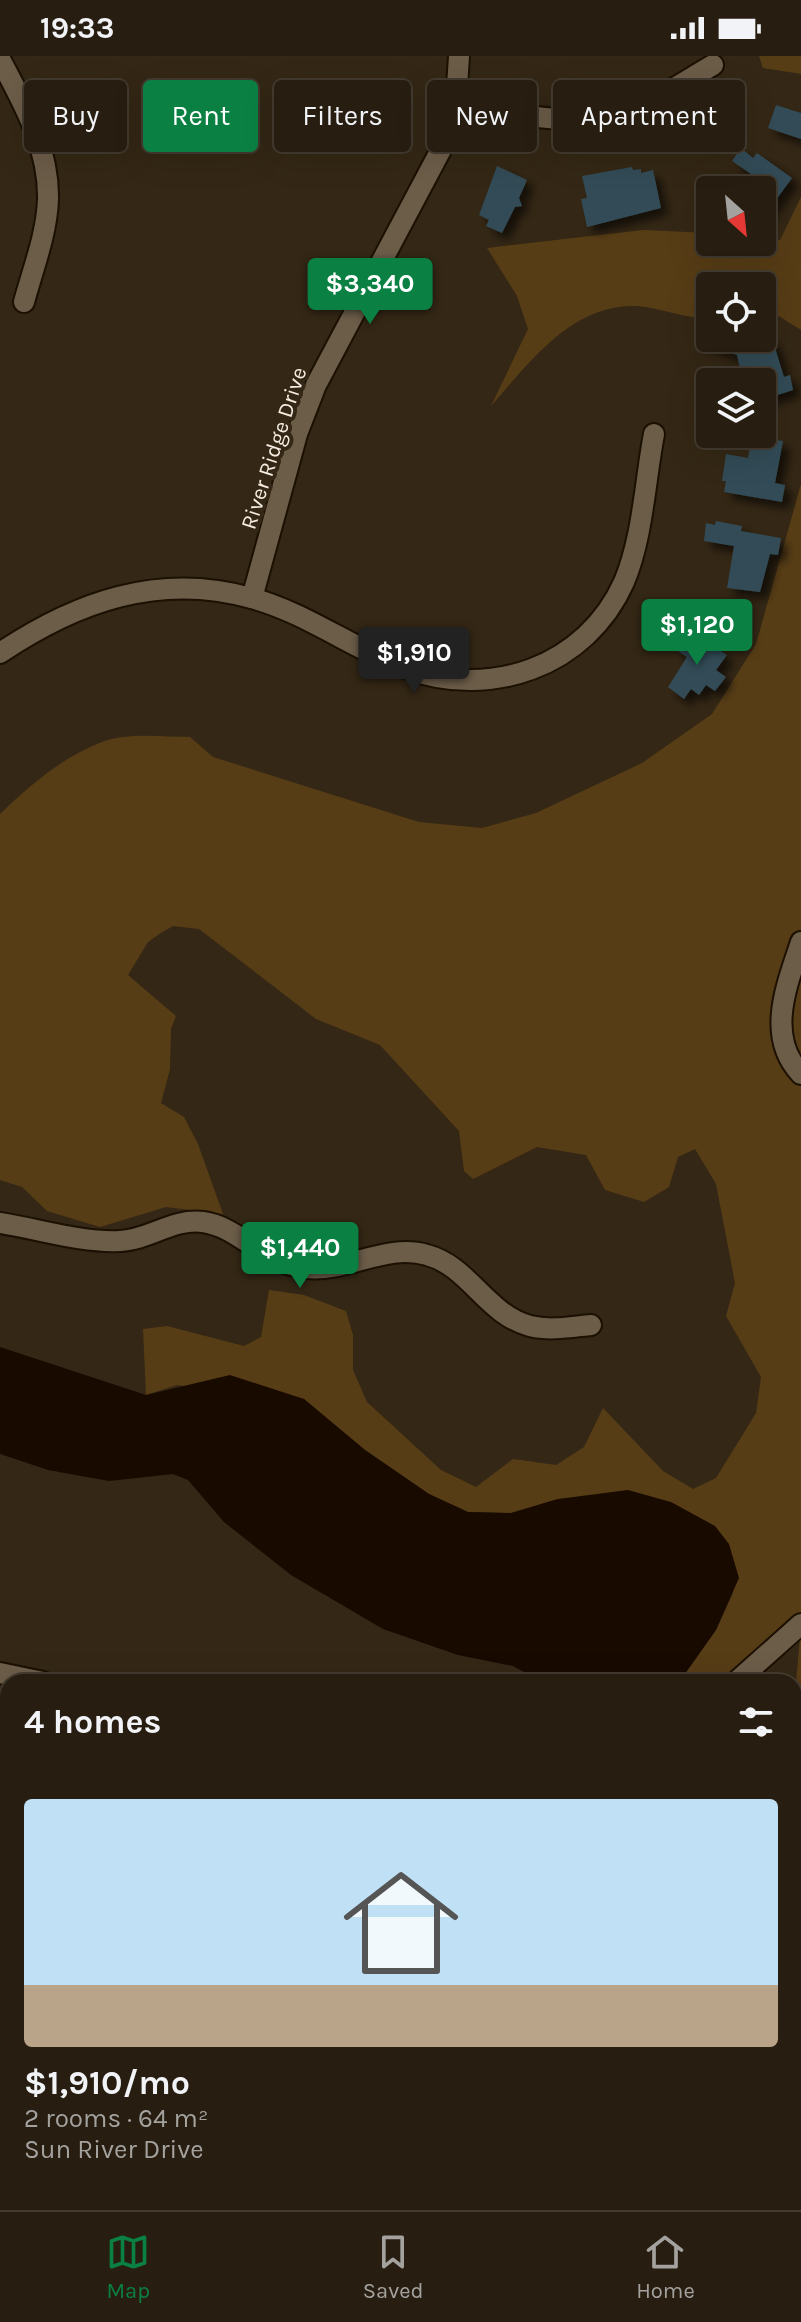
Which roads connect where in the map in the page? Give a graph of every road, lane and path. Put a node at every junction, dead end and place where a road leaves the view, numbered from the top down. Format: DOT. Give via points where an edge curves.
graph roads {
  1 [pos="459,56"];
  2 [pos="0,59"];
  3 [pos="713,65"];
  4 [pos="457,80"];
  5 [pos="537,118"];
  6 [pos="440,152"];
  7 [pos="24,302"];
  8 [pos="654,434"];
  9 [pos="252,598"];
  10 [pos="0,653"];
  11 [pos="801,942"];
  12 [pos="801,1074"];
  13 [pos="0,1223"];
  14 [pos="591,1325"];
  15 [pos="801,1624"];
  16 [pos="745,1674"];
  1 -- 4 [label="street, River Ridge Drive"];
  2 -- 7 [label="street" via="30,116 46,166 45,219"];
  3 -- 5 [label="street" via="628,111 584,120"];
  6 -- 9 [label="street, River Ridge Drive" via="316,385 297,434"];
  8 -- 9 [label="street" via="624,582 589,633 537,668 469,682 422,674"];
  9 -- 10 [label="street" via="186,588 119,596 58,616"];
  11 -- 12 [label="street" via="784,993 781,1040"];
  13 -- 14 [label="street" via="106,1242 201,1222 273,1260 305,1268 418,1252 450,1266 511,1319 553,1329"];
  15 -- 16 [label="street"];
}
